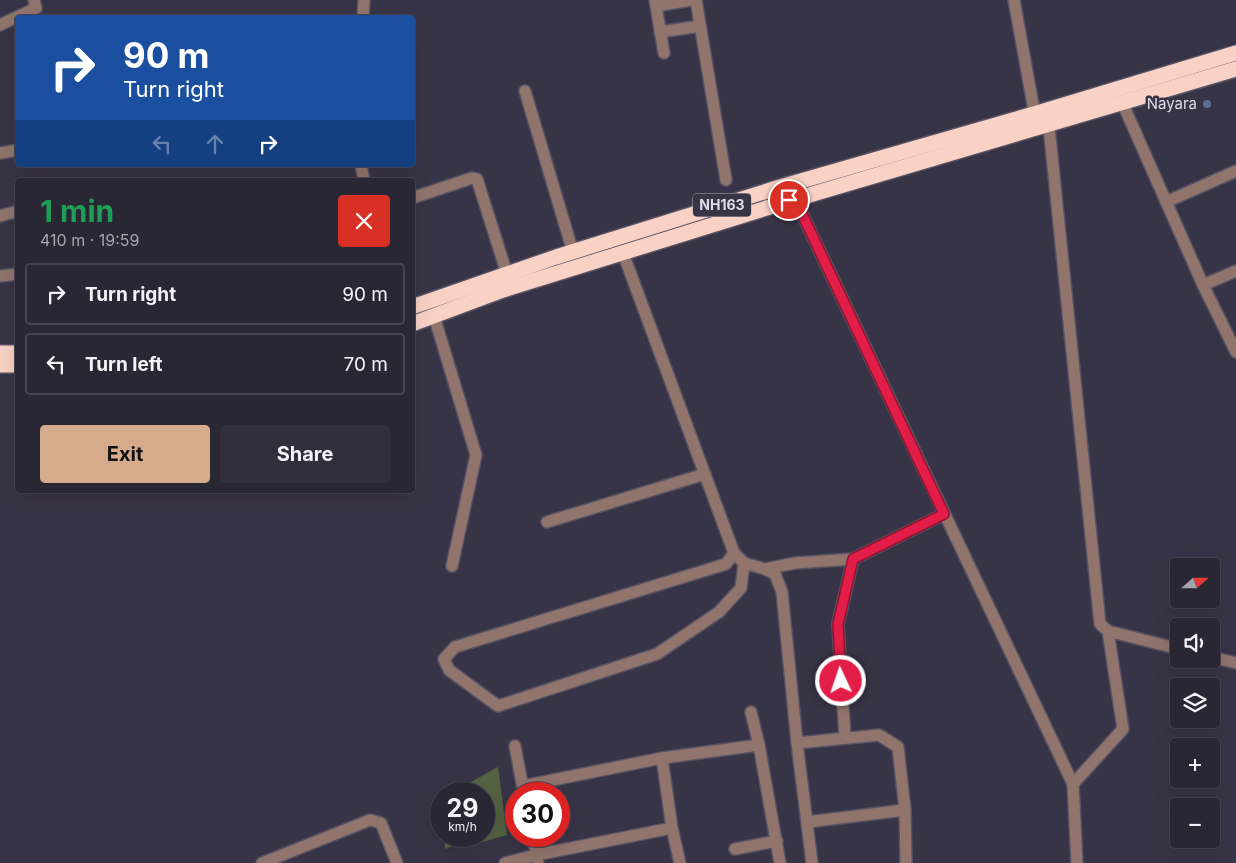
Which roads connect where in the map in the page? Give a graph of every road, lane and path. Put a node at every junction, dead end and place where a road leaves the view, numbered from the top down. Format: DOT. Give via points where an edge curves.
graph roads {
  1 [pos="34,0"];
  2 [pos="364,0"];
  3 [pos="692,0"];
  4 [pos="696,0"];
  5 [pos="1014,0"];
  6 [pos="656,3"];
  7 [pos="20,15"];
  8 [pos="363,15"];
  9 [pos="15,17"];
  10 [pos="0,24"];
  11 [pos="700,26"];
  12 [pos="660,32"];
  13 [pos="664,53"];
  14 [pos="1236,53"];
  15 [pos="1236,69"];
  16 [pos="525,91"];
  17 [pos="1122,102"];
  18 [pos="1042,119"];
  19 [pos="15,150"];
  20 [pos="0,153"];
  21 [pos="1236,171"];
  22 [pos="726,180"];
  23 [pos="415,197"];
  24 [pos="795,199"];
  25 [pos="1166,202"];
  26 [pos="15,211"];
  27 [pos="0,216"];
  28 [pos="573,252"];
  29 [pos="623,253"];
  30 [pos="1236,271"];
  31 [pos="15,274"];
  32 [pos="507,274"];
  33 [pos="0,276"];
  34 [pos="1203,285"];
  35 [pos="415,306"];
  36 [pos="434,316"];
  37 [pos="415,323"];
  38 [pos="1236,352"];
  39 [pos="0,353"];
  40 [pos="15,353"];
  41 [pos="0,365"];
  42 [pos="15,365"];
  43 [pos="705,474"];
  44 [pos="944,514"];
  45 [pos="547,522"];
  46 [pos="734,553"];
  47 [pos="853,559"];
  48 [pos="744,563"];
  49 [pos="452,566"];
  50 [pos="765,569"];
  51 [pos="1108,632"];
  52 [pos="1170,647"];
  53 [pos="1220,659"];
  54 [pos="1236,663"];
  55 [pos="751,712"];
  56 [pos="844,738"];
  57 [pos="797,743"];
  58 [pos="759,745"];
  59 [pos="515,746"];
  60 [pos="662,758"];
  61 [pos="522,782"];
  62 [pos="558,782"];
  63 [pos="1073,784"];
  64 [pos="905,810"];
  65 [pos="807,822"];
  66 [pos="672,828"];
  67 [pos="776,841"];
  68 [pos="735,849"];
  69 [pos="537,859"];
  70 [pos="262,863"];
  71 [pos="397,863"];
  72 [pos="505,863"];
  73 [pos="680,863"];
  74 [pos="780,863"];
  75 [pos="812,863"];
  76 [pos="906,863"];
  77 [pos="1077,863"];
  1 -- 7 [label="street" via="36,8"];
  2 -- 8 [label="street"];
  3 -- 6 [label="street"];
  4 -- 11 [label="street"];
  5 -- 18 [label="street"];
  6 -- 12 [label="street"];
  9 -- 10 [label="street"];
  11 -- 12 [label="street"];
  11 -- 22 [label="street"];
  12 -- 13 [label="street"];
  14 -- 18 [label="highway, NH163"];
  15 -- 17 [label="highway, NH163"];
  16 -- 28 [label="street"];
  17 -- 18 [label="highway, NH163"];
  17 -- 25 [label="street"];
  18 -- 24 [label="highway, NH163"];
  18 -- 28 [label="highway, NH163" via="780,187"];
  18 -- 51 [label="street" via="1100,624"];
  19 -- 20 [label="street"];
  21 -- 25 [label="street"];
  23 -- 32 [label="street" via="477,179"];
  24 -- 29 [label="highway, NH163"];
  24 -- 44 [label="street"];
  25 -- 34 [label="street"];
  26 -- 27 [label="street"];
  28 -- 32 [label="highway, NH163"];
  29 -- 36 [label="highway, NH163" via="503,290"];
  29 -- 43 [label="street"];
  30 -- 34 [label="street"];
  31 -- 33 [label="street"];
  32 -- 35 [label="highway, NH163"];
  34 -- 38 [label="street"];
  36 -- 37 [label="highway, NH163"];
  36 -- 49 [label="street" via="476,455"];
  39 -- 40 [label="highway"];
  41 -- 42 [label="highway"];
  43 -- 45 [label="street"];
  43 -- 46 [label="street"];
  44 -- 47 [label="street"];
  44 -- 63 [label="street"];
  46 -- 48 [label="street"];
  46 -- 48 [label="street" via="726,564 455,647 444,659 449,670 498,706 657,654 720,612 741,588"];
  47 -- 50 [label="street" via="795,563"];
  47 -- 56 [label="street" via="838,624"];
  48 -- 50 [label="street"];
  50 -- 57 [label="street" via="775,574 782,592"];
  51 -- 52 [label="street"];
  51 -- 63 [label="street" via="1123,729"];
  53 -- 54 [label="street"];
  55 -- 58 [label="street"];
  56 -- 57 [label="street"];
  56 -- 64 [label="street" via="879,735 898,747"];
  57 -- 65 [label="street"];
  58 -- 60 [label="street"];
  58 -- 67 [label="street"];
  59 -- 61 [label="street"];
  60 -- 62 [label="street"];
  60 -- 66 [label="street"];
  63 -- 77 [label="street"];
  64 -- 65 [label="street"];
  64 -- 76 [label="street"];
  65 -- 75 [label="street"];
  66 -- 69 [label="street"];
  66 -- 73 [label="street"];
  67 -- 68 [label="street"];
  67 -- 74 [label="street"];
  69 -- 72 [label="street"];
  70 -- 71 [label="street" via="370,820 381,823"];
}
